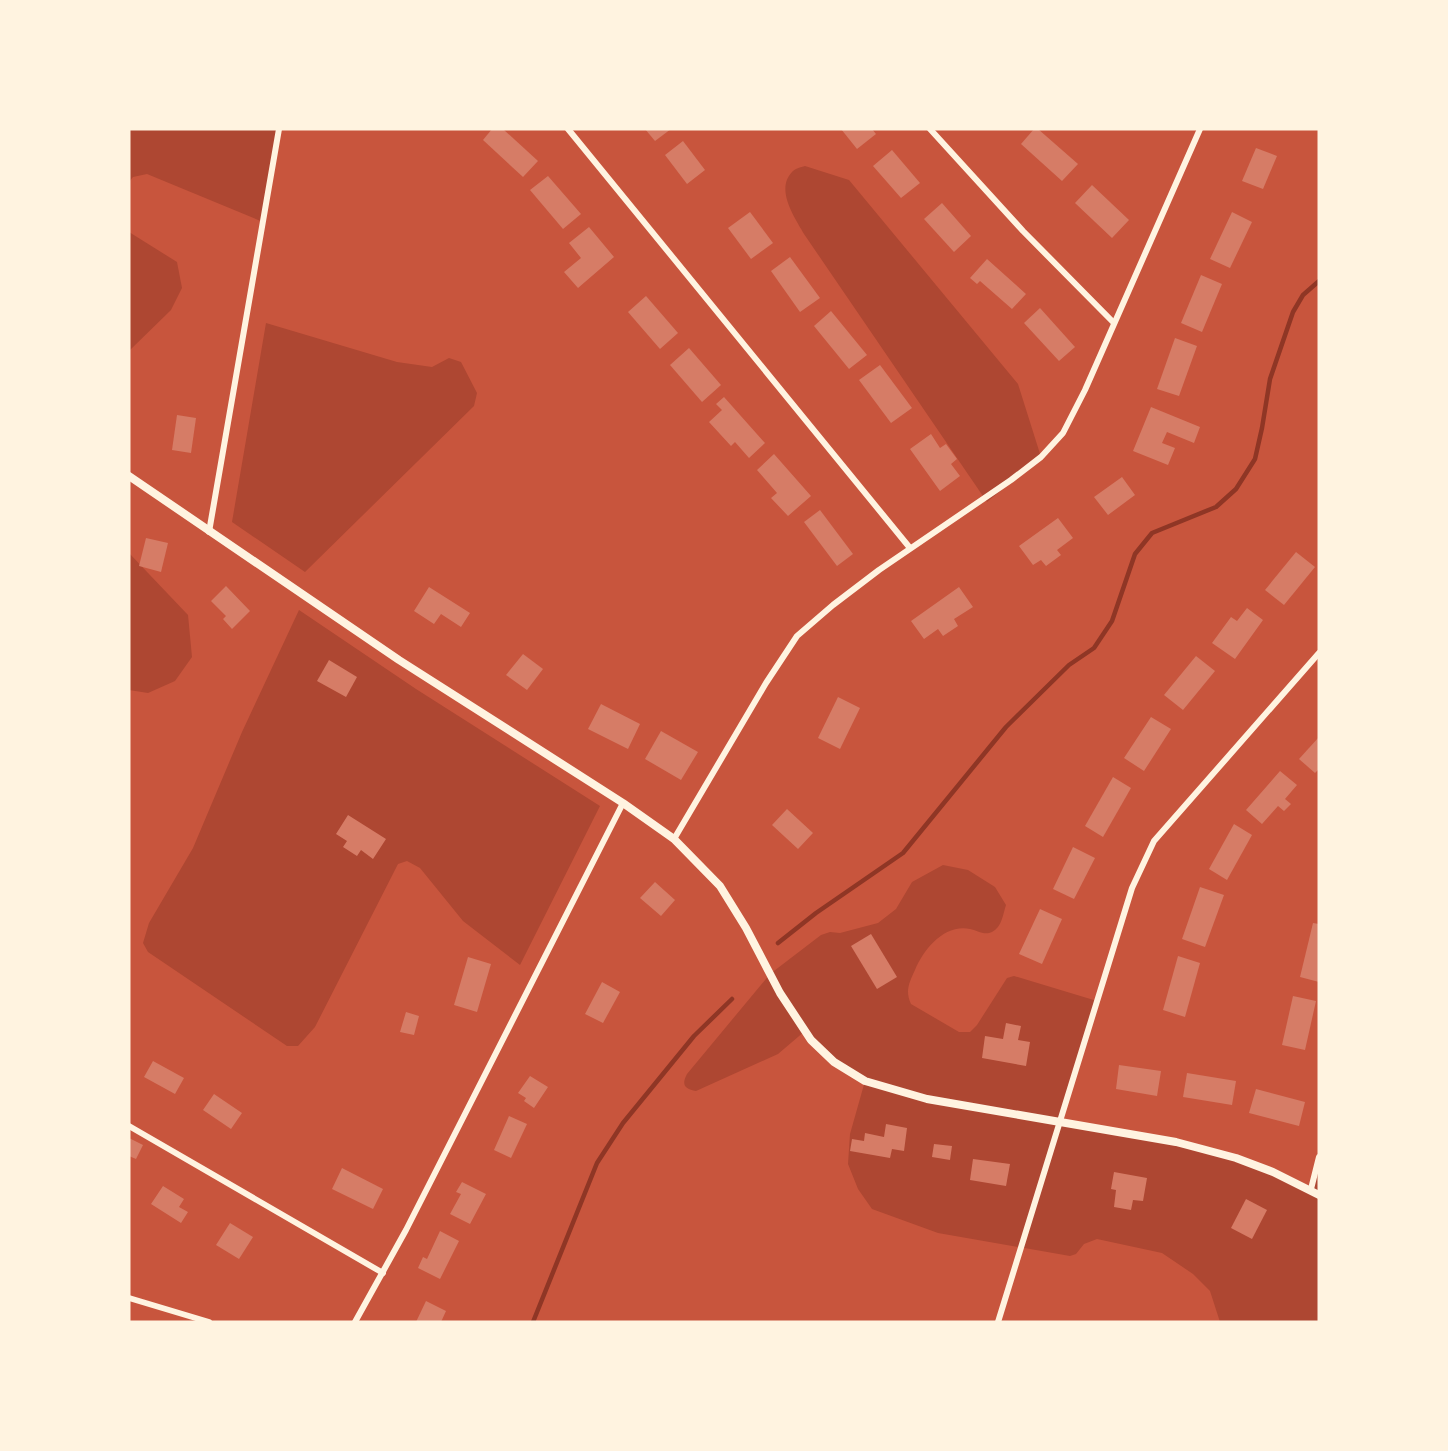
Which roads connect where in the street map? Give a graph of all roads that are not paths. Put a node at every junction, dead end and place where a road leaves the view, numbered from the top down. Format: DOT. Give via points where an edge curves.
graph roads {
  1 [pos="279,129"];
  2 [pos="568,129"];
  3 [pos="930,129"];
  4 [pos="1200,129"];
  5 [pos="1114,323"];
  6 [pos="129,476"];
  7 [pos="209,532"];
  8 [pos="910,548"];
  9 [pos="1319,654"];
  10 [pos="623,802"];
  11 [pos="674,839"];
  12 [pos="1058,1122"];
  13 [pos="129,1126"];
  14 [pos="1319,1157"];
  15 [pos="1311,1190"];
  16 [pos="1319,1195"];
  17 [pos="382,1273"];
  18 [pos="129,1298"];
  19 [pos="209,1322"];
  20 [pos="355,1322"];
  21 [pos="998,1322"];
  1 -- 7 [label="street"];
  2 -- 8 [label="street"];
  3 -- 5 [label="street"];
  4 -- 5 [label="street"];
  5 -- 8 [label="street" via="1063,433 1041,457 1011,480"];
  6 -- 7 [label="street"];
  7 -- 10 [label="street" via="419,674"];
  8 -- 11 [label="street" via="797,636"];
  9 -- 12 [label="street" via="1154,841 1132,888"];
  10 -- 11 [label="street"];
  10 -- 17 [label="street"];
  11 -- 12 [label="street" via="720,886 780,993 811,1040 834,1062 865,1081 927,1099"];
  12 -- 15 [label="street" via="1176,1142 1236,1158"];
  12 -- 21 [label="street"];
  13 -- 17 [label="street"];
  14 -- 15 [label="street"];
  15 -- 16 [label="street"];
  17 -- 20 [label="street"];
  18 -- 19 [label="street"];
}
